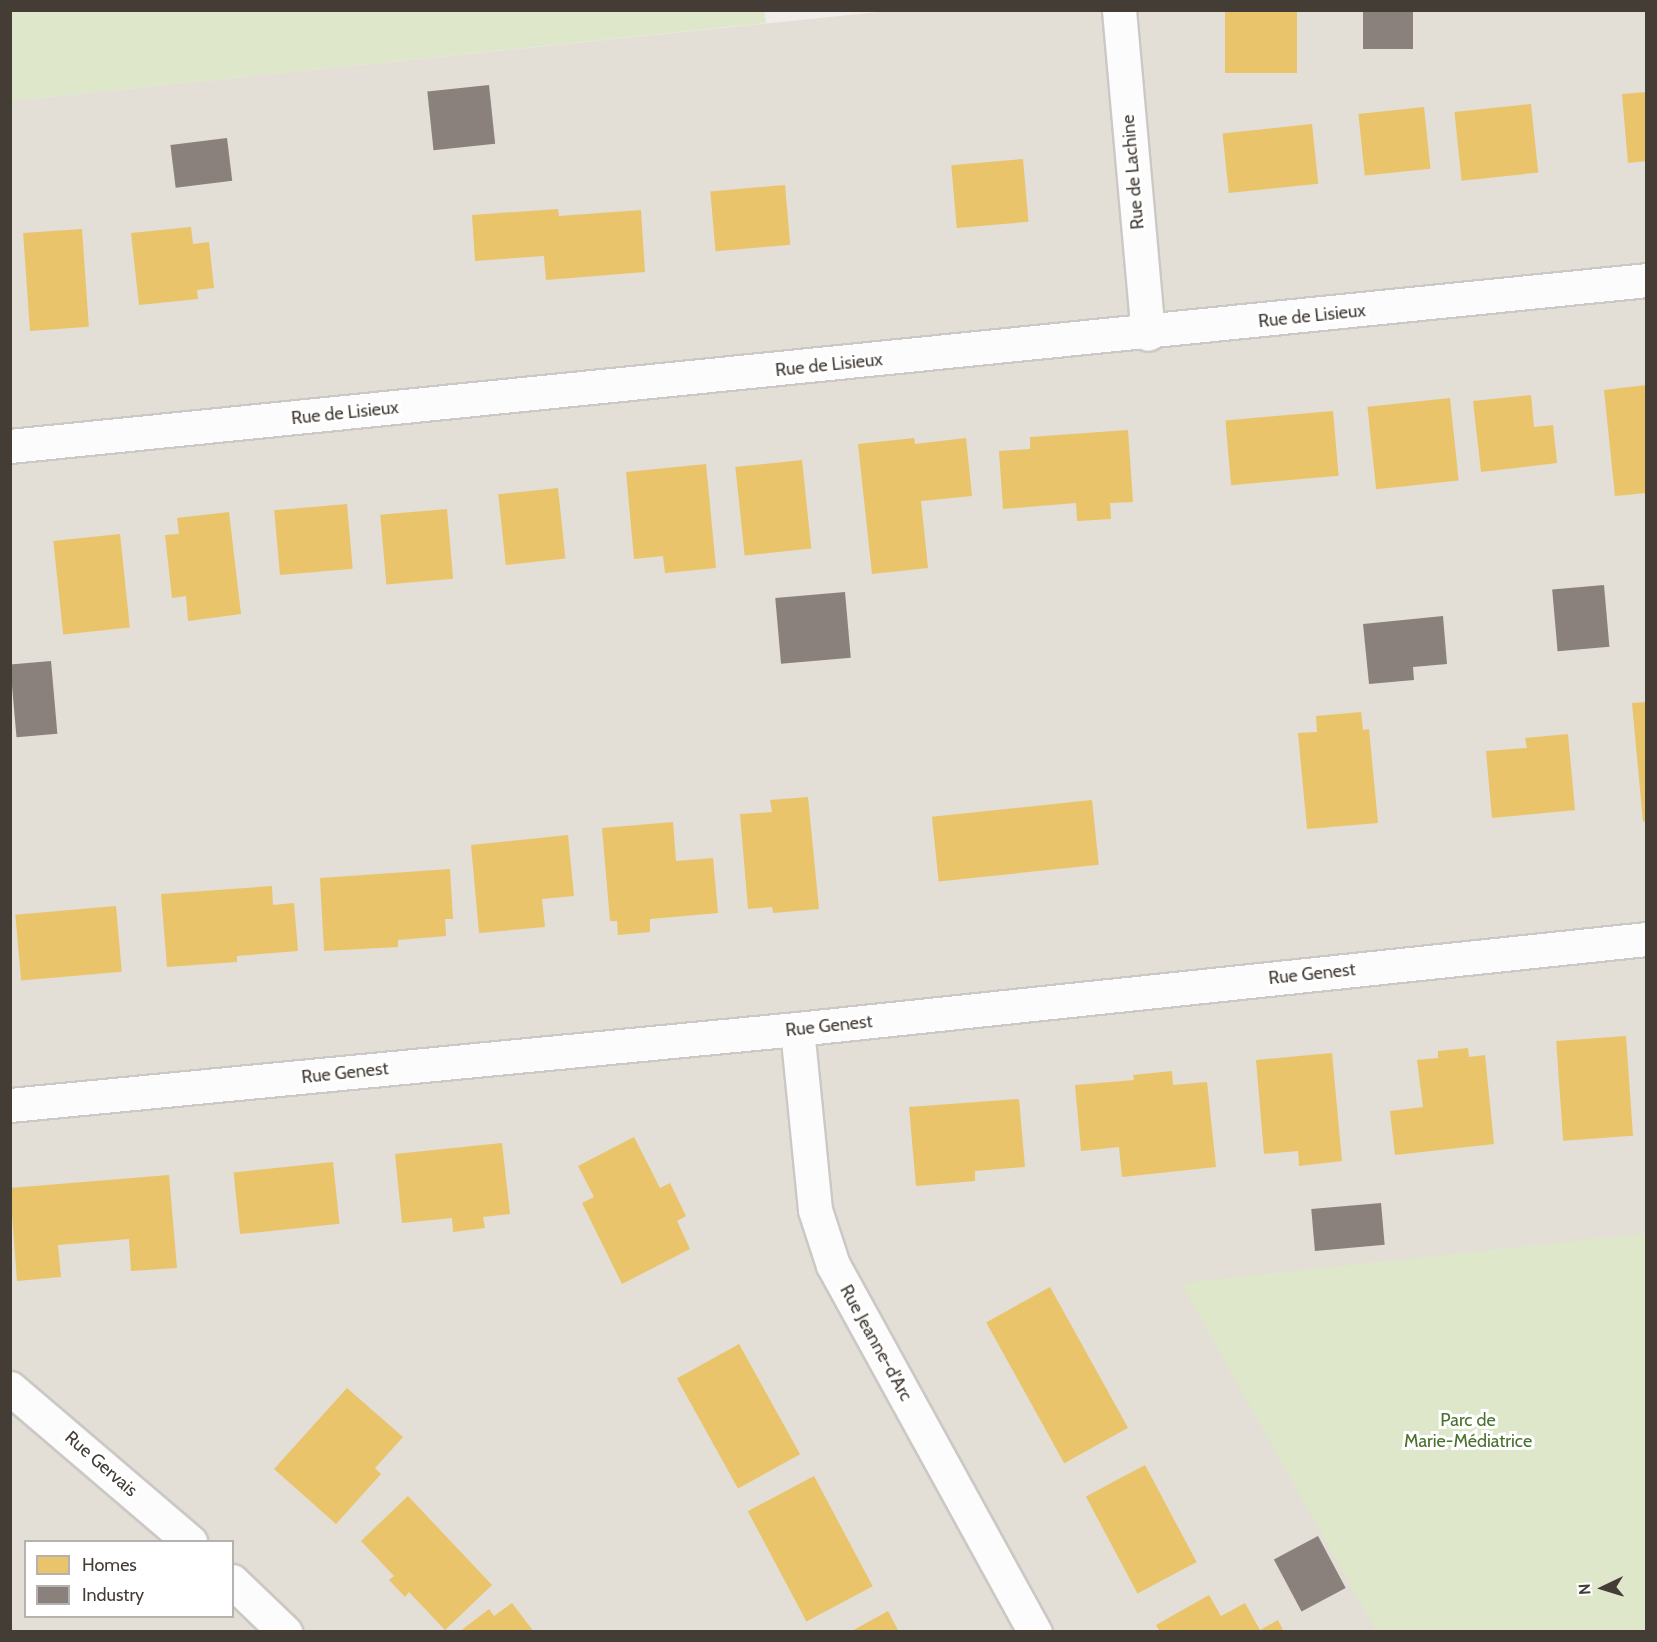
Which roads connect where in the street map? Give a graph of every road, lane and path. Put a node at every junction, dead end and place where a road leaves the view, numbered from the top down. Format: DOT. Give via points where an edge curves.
graph roads {
  1 [pos="1119,10"];
  2 [pos="1647,280"];
  3 [pos="1148,334"];
  4 [pos="10,446"];
  5 [pos="1647,939"];
  6 [pos="797,1029"];
  7 [pos="10,1105"];
  8 [pos="10,1388"];
  9 [pos="188,1540"];
  10 [pos="234,1583"];
  11 [pos="285,1632"];
  12 [pos="1035,1632"];
  1 -- 3 [label="street, Rue de Lachine"];
  2 -- 3 [label="street, Rue de Lisieux"];
  3 -- 4 [label="street, Rue de Lisieux"];
  5 -- 6 [label="street, Rue Genest"];
  6 -- 7 [label="street, Rue Genest"];
  6 -- 12 [label="street, Rue Jeanne-d'Arc" via="815,1210 833,1265"];
  8 -- 9 [label="street, Rue Gervais"];
  10 -- 11 [label="street"];
}
